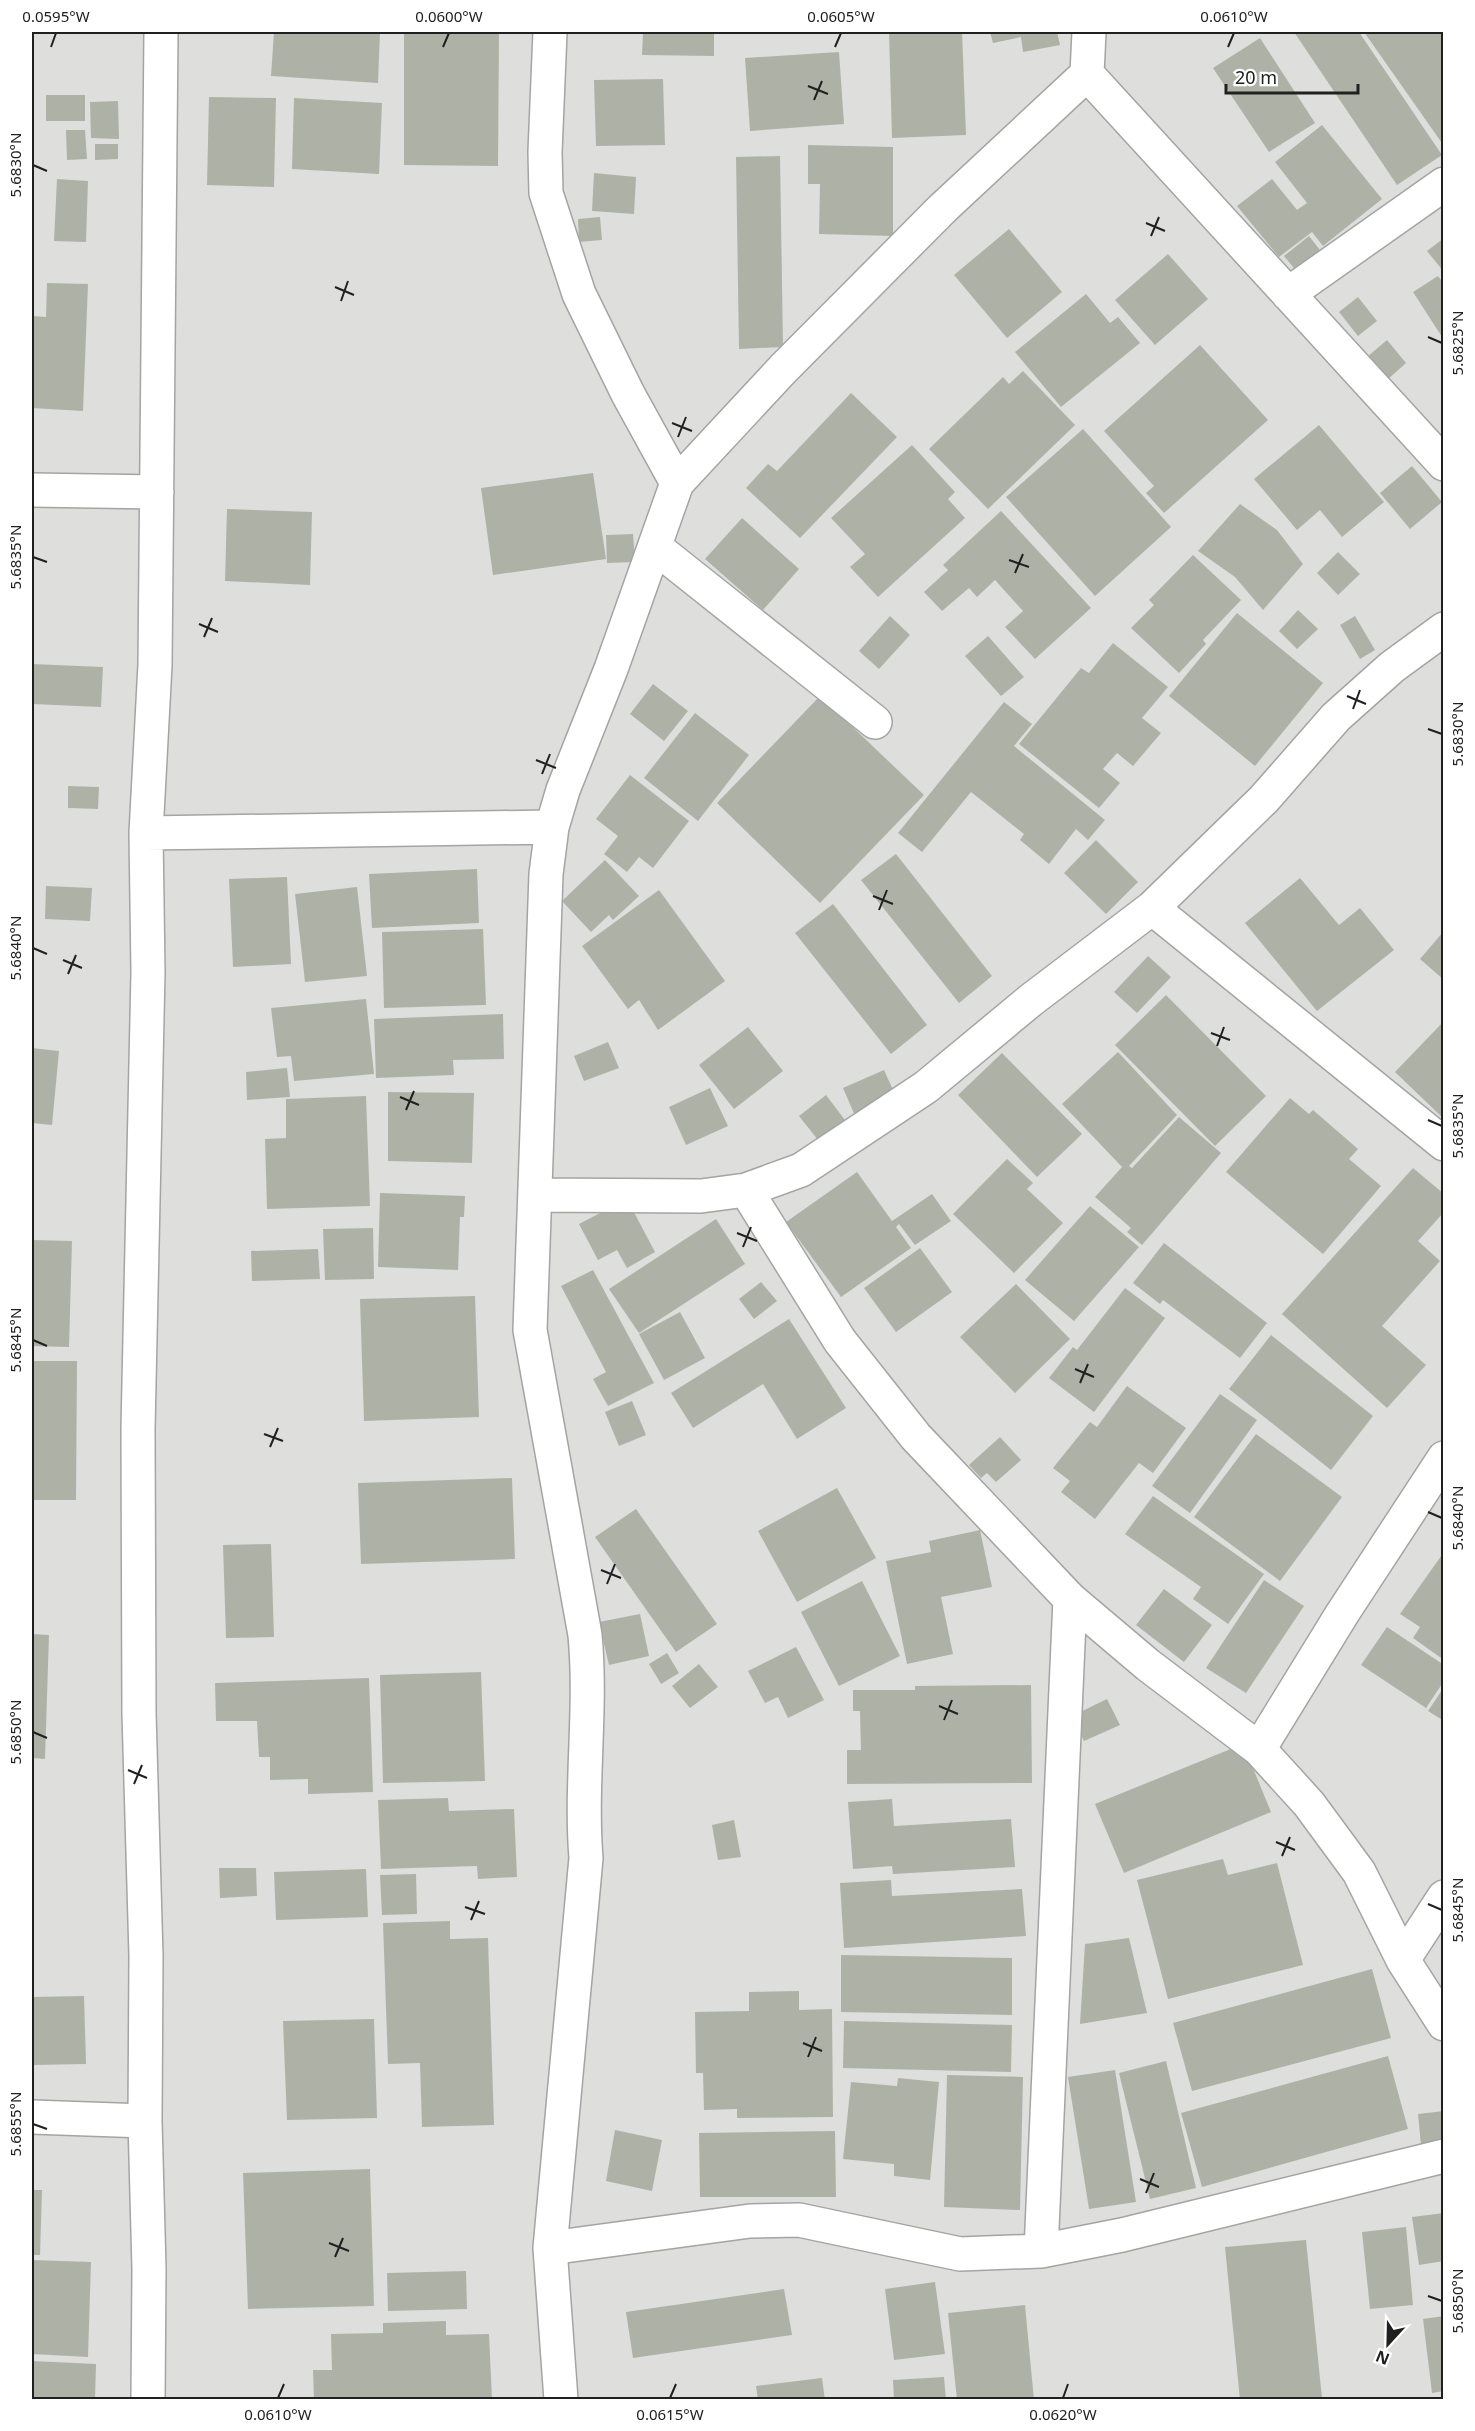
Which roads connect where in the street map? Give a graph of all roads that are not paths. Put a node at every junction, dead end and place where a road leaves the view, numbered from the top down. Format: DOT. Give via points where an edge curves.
graph roads {
  1 [pos="161,32"];
  2 [pos="550,32"];
  3 [pos="1089,32"];
  4 [pos="1088,74"];
  5 [pos="1443,184"];
  6 [pos="1288,294"];
  7 [pos="1443,464"];
  8 [pos="676,483"];
  9 [pos="32,490"];
  10 [pos="157,492"];
  11 [pos="655,547"];
  12 [pos="1443,629"];
  13 [pos="875,722"];
  14 [pos="552,827"];
  15 [pos="146,833"];
  16 [pos="1152,908"];
  17 [pos="1443,1144"];
  18 [pos="746,1190"];
  19 [pos="536,1195"];
  20 [pos="1443,1458"];
  21 [pos="1070,1599"];
  22 [pos="1259,1749"];
  23 [pos="1443,1897"];
  24 [pos="1403,1960"];
  25 [pos="1443,2024"];
  26 [pos="32,2116"];
  27 [pos="145,2121"];
  28 [pos="1443,2156"];
  29 [pos="550,2248"];
  30 [pos="1041,2251"];
  31 [pos="148,2400"];
  32 [pos="561,2400"];
  1 -- 10 [label="street"];
  2 -- 8 [label="street" via="546,193 579,294"];
  3 -- 4 [label="street"];
  4 -- 6 [label="street"];
  4 -- 8 [label="street" via="942,209"];
  5 -- 6 [label="street"];
  6 -- 7 [label="street"];
  8 -- 11 [label="street"];
  9 -- 10 [label="street"];
  10 -- 15 [label="street" via="155,665"];
  11 -- 13 [label="street"];
  11 -- 14 [label="street"];
  12 -- 16 [label="street" via="1392,667 1336,717 1264,799"];
  14 -- 15 [label="street"];
  14 -- 19 [label="street" via="546,874"];
  15 -- 27 [label="street" via="148,972 138,1429"];
  16 -- 17 [label="street"];
  16 -- 18 [label="street" via="1031,1000 926,1087 801,1170"];
  18 -- 19 [label="street" via="701,1196"];
  18 -- 21 [label="street" via="840,1341 916,1437"];
  19 -- 29 [label="street" via="530,1330 589,1672 583,1823 586,1858"];
  20 -- 22 [label="street"];
  21 -- 22 [label="street" via="1148,1665"];
  21 -- 30 [label="street"];
  22 -- 24 [label="street" via="1309,1804 1359,1872"];
  23 -- 24 [label="street"];
  24 -- 25 [label="street"];
  26 -- 27 [label="street"];
  27 -- 31 [label="street"];
  28 -- 30 [label="street" via="1122,2235"];
  29 -- 30 [label="street" via="750,2221 799,2220 960,2254"];
  29 -- 32 [label="street"];
}
